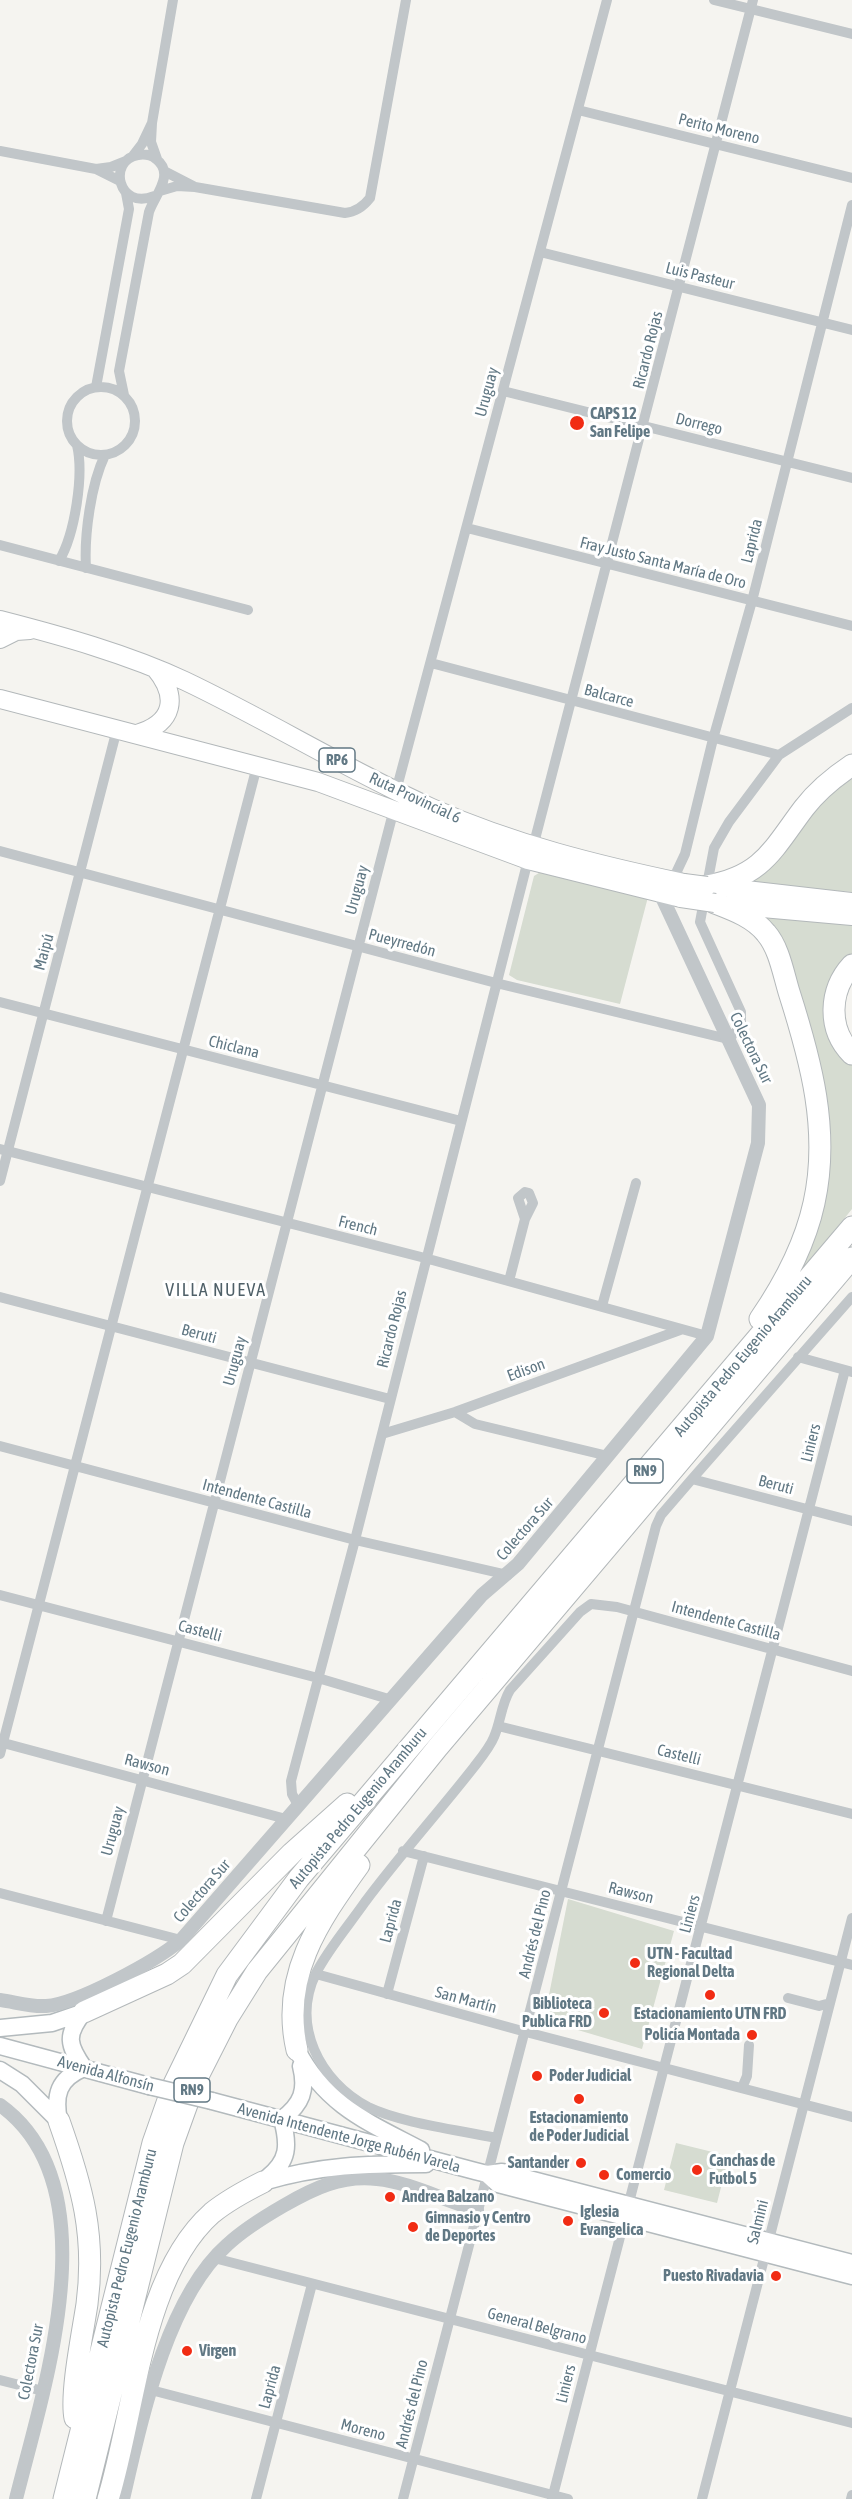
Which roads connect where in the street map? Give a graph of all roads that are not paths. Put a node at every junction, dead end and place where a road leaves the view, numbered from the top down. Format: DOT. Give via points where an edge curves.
graph roads {
  1 [pos="173,0"];
  2 [pos="405,0"];
  3 [pos="607,0"];
  4 [pos="714,0"];
  5 [pos="752,5"];
  6 [pos="852,34"];
  7 [pos="578,110"];
  8 [pos="152,123"];
  9 [pos="716,144"];
  10 [pos="0,151"];
  11 [pos="129,159"];
  12 [pos="157,159"];
  13 [pos="96,169"];
  14 [pos="164,171"];
  15 [pos="852,178"];
  16 [pos="120,181"];
  17 [pos="195,187"];
  18 [pos="126,193"];
  19 [pos="157,194"];
  20 [pos="852,205"];
  21 [pos="540,252"];
  22 [pos="680,287"];
  23 [pos="823,322"];
  24 [pos="852,330"];
  25 [pos="96,387"];
  26 [pos="503,391"];
  27 [pos="124,395"];
  28 [pos="644,426"];
  29 [pos="77,445"];
  30 [pos="105,455"];
  31 [pos="787,462"];
  32 [pos="852,478"];
  33 [pos="467,528"];
  34 [pos="0,545"];
  35 [pos="59,561"];
  36 [pos="608,564"];
  37 [pos="86,568"];
  38 [pos="752,601"];
  39 [pos="248,610"];
  40 [pos="0,620"];
  41 [pos="852,626"];
  42 [pos="38,629"];
  43 [pos="0,639"];
  44 [pos="431,663"];
  45 [pos="155,668"];
  46 [pos="4,698"];
  47 [pos="572,702"];
  48 [pos="852,708"];
  49 [pos="117,729"];
  50 [pos="137,734"];
  51 [pos="713,739"];
  52 [pos="779,755"];
  53 [pos="852,765"];
  54 [pos="256,766"];
  55 [pos="395,800"];
  56 [pos="0,851"];
  57 [pos="531,853"];
  58 [pos="80,873"];
  59 [pos="682,888"];
  60 [pos="661,895"];
  61 [pos="721,895"];
  62 [pos="852,902"];
  63 [pos="219,909"];
  64 [pos="852,916"];
  65 [pos="358,946"];
  66 [pos="852,965"];
  67 [pos="496,983"];
  68 [pos="0,1002"];
  69 [pos="44,1013"];
  70 [pos="728,1039"];
  71 [pos="183,1049"];
  72 [pos="852,1054"];
  73 [pos="322,1085"];
  74 [pos="461,1121"];
  75 [pos="4,1150"];
  76 [pos="0,1181"];
  77 [pos="636,1183"];
  78 [pos="147,1188"];
  79 [pos="525,1219"];
  80 [pos="286,1223"];
  81 [pos="852,1227"];
  82 [pos="425,1258"];
  83 [pos="852,1258"];
  84 [pos="508,1281"];
  85 [pos="0,1297"];
  86 [pos="852,1298"];
  87 [pos="602,1306"];
  88 [pos="111,1326"];
  89 [pos="680,1330"];
  90 [pos="707,1336"];
  91 [pos="798,1357"];
  92 [pos="250,1362"];
  93 [pos="849,1371"];
  94 [pos="390,1399"];
  95 [pos="455,1412"];
  96 [pos="681,1430"];
  97 [pos="382,1434"];
  98 [pos="0,1446"];
  99 [pos="608,1456"];
  100 [pos="75,1466"];
  101 [pos="692,1479"];
  102 [pos="214,1503"];
  103 [pos="809,1509"];
  104 [pos="852,1521"];
  105 [pos="356,1540"];
  106 [pos="508,1575"];
  107 [pos="0,1594"];
  108 [pos="39,1605"];
  109 [pos="634,1611"];
  110 [pos="178,1641"];
  111 [pos="773,1650"];
  112 [pos="852,1671"];
  113 [pos="318,1678"];
  114 [pos="392,1700"];
  115 [pos="498,1726"];
  116 [pos="2,1742"];
  117 [pos="438,1747"];
  118 [pos="598,1751"];
  119 [pos="0,1754"];
  120 [pos="142,1779"];
  121 [pos="381,1779"];
  122 [pos="739,1785"];
  123 [pos="298,1805"];
  124 [pos="852,1814"];
  125 [pos="286,1819"];
  126 [pos="403,1851"];
  127 [pos="424,1856"];
  128 [pos="562,1891"];
  129 [pos="0,1893"];
  130 [pos="852,1918"];
  131 [pos="106,1921"];
  132 [pos="702,1927"];
  133 [pos="181,1940"];
  134 [pos="841,1962"];
  135 [pos="852,1965"];
  136 [pos="316,1974"];
  137 [pos="387,1994"];
  138 [pos="788,1998"];
  139 [pos="0,2000"];
  140 [pos="830,2003"];
  141 [pos="84,2012"];
  142 [pos="0,2028"];
  143 [pos="526,2032"];
  144 [pos="749,2045"];
  145 [pos="0,2046"];
  146 [pos="297,2050"];
  147 [pos="664,2067"];
  148 [pos="84,2068"];
  149 [pos="0,2070"];
  150 [pos="742,2088"];
  151 [pos="212,2102"];
  152 [pos="804,2104"];
  153 [pos="0,2105"];
  154 [pos="852,2116"];
  155 [pos="282,2119"];
  156 [pos="59,2121"];
  157 [pos="496,2138"];
  158 [pos="448,2164"];
  159 [pos="487,2174"];
  160 [pos="263,2181"];
  161 [pos="477,2210"];
  162 [pos="626,2211"];
  163 [pos="767,2248"];
  164 [pos="214,2258"];
  165 [pos="852,2263"];
  166 [pos="852,2276"];
  167 [pos="312,2283"];
  168 [pos="449,2319"];
  169 [pos="589,2355"];
  170 [pos="0,2380"];
  171 [pos="151,2390"];
  172 [pos="43,2391"];
  173 [pos="730,2392"];
  174 [pos="276,2423"];
  175 [pos="852,2423"];
  176 [pos="79,2439"];
  177 [pos="413,2458"];
  178 [pos="852,2494"];
  179 [pos="553,2497"];
  180 [pos="113,2498"];
  181 [pos="16,2499"];
  182 [pos="64,2499"];
  183 [pos="85,2499"];
  184 [pos="256,2499"];
  185 [pos="403,2499"];
  186 [pos="568,2499"];
  187 [pos="702,2499"];
  188 [pos="851,2499"];
  1 -- 8 [label="street"];
  2 -- 17 [label="street" via="370,198 363,207 345,213"];
  3 -- 7 [label="street, Uruguay"];
  4 -- 5 [label="street"];
  5 -- 6 [label="street"];
  5 -- 9 [label="street, Ricardo Rojas"];
  7 -- 9 [label="street, Perito Moreno"];
  7 -- 21 [label="street, Uruguay"];
  8 -- 11 [label="street"];
  8 -- 12 [label="street" via="151,142"];
  9 -- 15 [label="street, Perito Moreno"];
  9 -- 22 [label="street, Ricardo Rojas"];
  10 -- 13 [label="street"];
  11 -- 12 [label="street" via="145,154"];
  11 -- 13 [label="street"];
  11 -- 16 [label="street" via="122,166"];
  12 -- 14 [label="street"];
  13 -- 16 [label="street"];
  14 -- 17 [label="street"];
  14 -- 19 [label="street"];
  16 -- 18 [label="street"];
  17 -- 19 [label="street" via="177,186"];
  18 -- 19 [label="street" via="140,200"];
  18 -- 25 [label="street" via="129,209"];
  19 -- 27 [label="street" via="119,371"];
  20 -- 23 [label="street, Laprida"];
  21 -- 22 [label="street, Luis Pasteur"];
  21 -- 26 [label="street, Uruguay"];
  22 -- 23 [label="street, Luis Pasteur"];
  22 -- 28 [label="street, Ricardo Rojas"];
  23 -- 24 [label="street, Luis Pasteur"];
  23 -- 31 [label="street, Laprida"];
  25 -- 27 [label="street" via="108,387"];
  25 -- 29 [label="street" via="85,391 69,408 69,432"];
  26 -- 28 [label="street, Dorrego"];
  26 -- 33 [label="street, Uruguay"];
  27 -- 30 [label="street" via="133,406 135,428 124,446"];
  28 -- 31 [label="street, Dorrego"];
  28 -- 36 [label="street, Ricardo Rojas"];
  29 -- 30 [label="street" via="94,455"];
  29 -- 35 [label="street" via="81,462 70,538"];
  30 -- 37 [label="street" via="98,469 85,548"];
  31 -- 32 [label="street, Dorrego"];
  31 -- 38 [label="street, Laprida"];
  33 -- 36 [label="street, Fray Justo Santa María de Oro"];
  33 -- 44 [label="street, Uruguay"];
  34 -- 35 [label="street"];
  35 -- 37 [label="street"];
  36 -- 38 [label="street, Fray Justo Santa María de Oro"];
  36 -- 47 [label="street, Ricardo Rojas"];
  37 -- 39 [label="street"];
  38 -- 41 [label="street, Fray Justo Santa María de Oro"];
  38 -- 51 [label="street, Laprida"];
  40 -- 42 [label="highway, Ruta Provincial 6 / RP6"];
  42 -- 43 [label="highway" via="16,631"];
  42 -- 45 [label="highway, Ruta Provincial 6 / RP6"];
  44 -- 47 [label="street, Balcarce"];
  44 -- 55 [label="street, Uruguay"];
  45 -- 50 [label="highway" via="169,692 169,710 158,725"];
  45 -- 55 [label="highway, Ruta Provincial 6 / RP6" via="276,726"];
  46 -- 49 [label="highway, Ruta Provincial 6 / RP6"];
  47 -- 51 [label="street, Balcarce"];
  47 -- 57 [label="street, Ricardo Rojas"];
  48 -- 52 [label="street"];
  49 -- 50 [label="highway, Ruta Provincial 6 / RP6"];
  49 -- 58 [label="street, Maipú"];
  50 -- 54 [label="highway, Ruta Provincial 6 / RP6"];
  51 -- 52 [label="street, Balcarce"];
  51 -- 59 [label="street, Laprida" via="685,854 677,871"];
  52 -- 70 [label="street" via="724,829 708,871 700,922 742,1018 738,1031"];
  53 -- 61 [label="highway" via="813,797 769,858"];
  54 -- 55 [label="highway, Ruta Provincial 6 / RP6"];
  54 -- 63 [label="street"];
  55 -- 57 [label="highway, Ruta Provincial 6 / RP6"];
  55 -- 65 [label="street, Uruguay"];
  56 -- 58 [label="street, Pueyrredón"];
  57 -- 59 [label="highway, Ruta Provincial 6 / RP6" via="587,862"];
  57 -- 60 [label="highway, Ruta Provincial 6 / RP6"];
  57 -- 67 [label="street, Ricardo Rojas"];
  58 -- 63 [label="street, Pueyrredón"];
  58 -- 69 [label="street, Maipú"];
  59 -- 60 [label="highway, Ruta Provincial 6 / RP6"];
  59 -- 61 [label="highway, Ruta Provincial 6 / RP6, bridge"];
  60 -- 70 [label="street, Colectora Sur"];
  61 -- 62 [label="highway, Ruta Provincial 6 / RP6"];
  61 -- 64 [label="highway, Ruta Provincial 6 / RP6"];
  61 -- 96 [label="highway" via="758,925 775,948 803,1035 815,1085 821,1138 808,1226 779,1288"];
  63 -- 65 [label="street, Pueyrredón"];
  63 -- 71 [label="street"];
  65 -- 67 [label="street, Pueyrredón"];
  65 -- 73 [label="street, Uruguay"];
  66 -- 72 [label="highway" via="837,990 834,1012 838,1032"];
  67 -- 70 [label="street, Pueyrredón"];
  67 -- 74 [label="street, Ricardo Rojas"];
  68 -- 69 [label="street, Chiclana"];
  69 -- 71 [label="street, Chiclana"];
  69 -- 75 [label="street, Maipú"];
  70 -- 90 [label="street, Colectora Sur" via="757,1096 760,1120 758,1143"];
  71 -- 73 [label="street, Chiclana"];
  71 -- 78 [label="street"];
  73 -- 74 [label="street, Chiclana"];
  73 -- 80 [label="street, Uruguay"];
  74 -- 82 [label="street, Ricardo Rojas"];
  75 -- 76 [label="street, Maipú"];
  75 -- 78 [label="street, French"];
  77 -- 87 [label="street"];
  78 -- 80 [label="street, French"];
  78 -- 88 [label="street"];
  79 -- 84 [label="street"];
  80 -- 82 [label="street, French"];
  80 -- 92 [label="street, Uruguay"];
  81 -- 96 [label="highway, Autopista Pedro Eugenio Aramburu / RN9"];
  82 -- 84 [label="street, French"];
  82 -- 94 [label="street, Ricardo Rojas"];
  83 -- 117 [label="highway, Autopista Pedro Eugenio Aramburu / RN9"];
  84 -- 87 [label="street, French"];
  85 -- 88 [label="street, Beruti"];
  86 -- 91 [label="street"];
  87 -- 89 [label="street, French"];
  88 -- 92 [label="street, Beruti"];
  88 -- 100 [label="street"];
  89 -- 90 [label="street, French"];
  89 -- 95 [label="street, Edison"];
  90 -- 99 [label="street, Colectora Sur"];
  91 -- 93 [label="street"];
  91 -- 101 [label="street"];
  92 -- 94 [label="street, Beruti"];
  92 -- 102 [label="street, Uruguay"];
  93 -- 103 [label="street, Liniers"];
  94 -- 97 [label="street, Ricardo Rojas"];
  95 -- 97 [label="street, Edison"];
  95 -- 99 [label="street" via="475,1424"];
  96 -- 121 [label="highway, Autopista Pedro Eugenio Aramburu / RN9"];
  97 -- 105 [label="street, Ricardo Rojas"];
  98 -- 100 [label="street, Intendente Castilla"];
  99 -- 106 [label="street, Colectora Sur"];
  100 -- 102 [label="street, Intendente Castilla"];
  100 -- 108 [label="street"];
  101 -- 103 [label="street, Beruti"];
  101 -- 109 [label="street, Andrés del Pino" via="661,1515"];
  102 -- 105 [label="street, Intendente Castilla"];
  102 -- 110 [label="street, Uruguay"];
  103 -- 104 [label="street, Beruti"];
  103 -- 111 [label="street, Liniers"];
  105 -- 106 [label="street, Intendente Castilla"];
  105 -- 113 [label="street, Ricardo Rojas"];
  106 -- 114 [label="street, Colectora Sur" via="482,1595"];
  107 -- 108 [label="street, Castelli"];
  108 -- 110 [label="street, Castelli"];
  108 -- 116 [label="street"];
  109 -- 111 [label="street, Intendente Castilla"];
  109 -- 115 [label="street, Intendente Castilla" via="591,1604 510,1690 502,1703"];
  109 -- 118 [label="street, Andrés del Pino"];
  110 -- 113 [label="street, Castelli"];
  110 -- 120 [label="street, Uruguay"];
  111 -- 112 [label="street, Intendente Castilla"];
  111 -- 122 [label="street, Liniers"];
  113 -- 114 [label="street, Castelli"];
  113 -- 123 [label="street, Ricardo Rojas" via="291,1781"];
  114 -- 123 [label="street, Colectora Sur"];
  115 -- 118 [label="street, Castelli"];
  115 -- 126 [label="street" via="475,1766"];
  116 -- 119 [label="street"];
  116 -- 120 [label="street, Rawson"];
  117 -- 146 [label="highway" via="303,1955 292,2009"];
  117 -- 183 [label="highway, Autopista Pedro Eugenio Aramburu / RN9" via="257,1971 195,2082 173,2143"];
  118 -- 122 [label="street, Castelli"];
  118 -- 128 [label="street, Andrés del Pino"];
  120 -- 125 [label="street, Rawson"];
  120 -- 131 [label="street, Uruguay"];
  121 -- 141 [label="highway" via="355,1796 292,1853 182,1964"];
  121 -- 176 [label="highway, Autopista Pedro Eugenio Aramburu / RN9" via="233,1966 201,2024 153,2143"];
  122 -- 124 [label="street, Castelli"];
  122 -- 132 [label="street, Liniers"];
  123 -- 125 [label="street, Colectora Sur"];
  125 -- 133 [label="street, Colectora Sur"];
  126 -- 127 [label="street, Rawson"];
  126 -- 136 [label="street"];
  127 -- 128 [label="street, Rawson"];
  127 -- 137 [label="street, Laprida"];
  128 -- 132 [label="street, Rawson"];
  128 -- 143 [label="street, Andrés del Pino"];
  129 -- 131 [label="street"];
  130 -- 134 [label="street, Salmini"];
  131 -- 133 [label="street"];
  132 -- 134 [label="street, Rawson"];
  132 -- 147 [label="street, Liniers"];
  133 -- 139 [label="street, Colectora Sur" via="145,1966 68,2001 44,2007"];
  134 -- 135 [label="street, Rawson"];
  134 -- 140 [label="street, Salmini"];
  136 -- 137 [label="street, San Martín"];
  136 -- 157 [label="street" via="306,2011 306,2028 318,2060 343,2090 384,2113"];
  137 -- 143 [label="street, San Martín"];
  138 -- 140 [label="street" via="819,2006"];
  140 -- 152 [label="street, Salmini"];
  141 -- 142 [label="main road" via="52,2023"];
  141 -- 148 [label="main road" via="75,2023 71,2043 72,2052"];
  143 -- 147 [label="street, San Martín"];
  143 -- 157 [label="street, Andrés del Pino"];
  144 -- 150 [label="street" via="747,2076"];
  145 -- 148 [label="main road, Avenida Alfonsín"];
  146 -- 155 [label="main road" via="304,2089 296,2109"];
  146 -- 158 [label="main road" via="313,2079 339,2104"];
  147 -- 150 [label="street, San Martín"];
  147 -- 162 [label="street, Liniers"];
  148 -- 151 [label="main road, Avenida Alfonsín, bridge"];
  148 -- 156 [label="main road" via="66,2077 60,2085 56,2104"];
  149 -- 156 [label="main road" via="22,2084"];
  150 -- 152 [label="street, San Martín"];
  151 -- 155 [label="main road, Avenida Intendente Jorge Rubén Varela"];
  152 -- 154 [label="street, San Martín"];
  152 -- 163 [label="street, Salmini"];
  153 -- 172 [label="street, Colectora Sur" via="22,2124 39,2148 61,2218 64,2260"];
  155 -- 158 [label="main road, Avenida Intendente Jorge Rubén Varela"];
  155 -- 160 [label="main road" via="287,2138 284,2161"];
  156 -- 176 [label="highway" via="81,2185 90,2242 74,2413"];
  157 -- 159 [label="street, Andrés del Pino"];
  158 -- 159 [label="main road, Avenida Intendente Jorge Rubén Varela"];
  158 -- 160 [label="main road" via="339,2166"];
  159 -- 161 [label="street, Andrés del Pino"];
  159 -- 162 [label="main road, Avenida Intendente Jorge Rubén Varela" via="502,2172"];
  160 -- 180 [label="highway" via="211,2214 191,2238 165,2283 152,2319"];
  161 -- 164 [label="street" via="398,2182 340,2179 311,2189 270,2213"];
  161 -- 168 [label="street, Andrés del Pino"];
  162 -- 163 [label="main road, Avenida Intendente Jorge Rubén Varela"];
  162 -- 169 [label="street, Liniers"];
  163 -- 165 [label="main road, Avenida Intendente Jorge Rubén Varela"];
  163 -- 166 [label="main road, Avenida Intendente Jorge Rubén Varela"];
  163 -- 173 [label="street, Salmini"];
  164 -- 167 [label="street, General Belgrano"];
  164 -- 171 [label="street" via="186,2298"];
  167 -- 168 [label="street, General Belgrano"];
  167 -- 174 [label="street, Laprida"];
  168 -- 169 [label="street, General Belgrano"];
  168 -- 177 [label="street, Andrés del Pino"];
  169 -- 173 [label="street, General Belgrano"];
  169 -- 179 [label="street, Liniers"];
  170 -- 172 [label="street"];
  171 -- 174 [label="street, Moreno"];
  171 -- 180 [label="street" via="134,2449"];
  172 -- 181 [label="street, Colectora Sur"];
  173 -- 175 [label="street, General Belgrano"];
  173 -- 187 [label="street, Salmini"];
  174 -- 177 [label="street, Moreno"];
  174 -- 184 [label="street, Laprida"];
  176 -- 182 [label="highway, Autopista Pedro Eugenio Aramburu / RN9"];
  177 -- 179 [label="street, Moreno"];
  177 -- 185 [label="street, Andrés del Pino"];
  178 -- 188 [label="street"];
  179 -- 186 [label="street, Moreno"];
}
